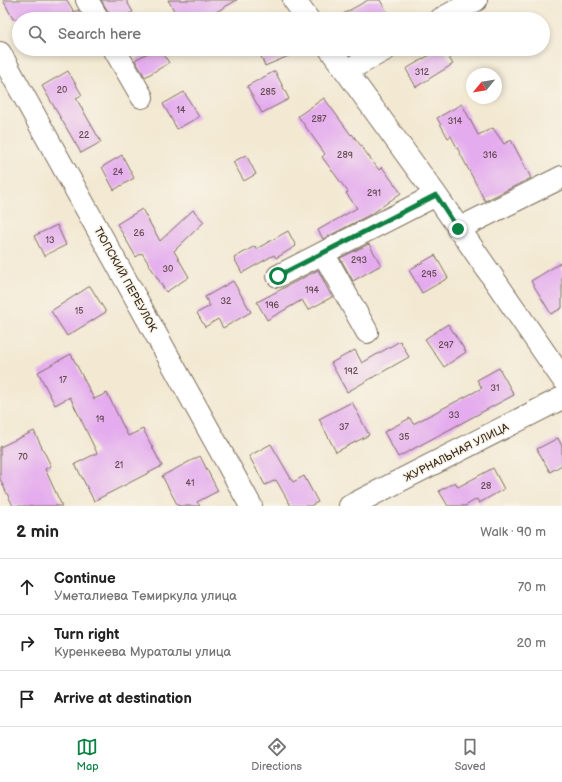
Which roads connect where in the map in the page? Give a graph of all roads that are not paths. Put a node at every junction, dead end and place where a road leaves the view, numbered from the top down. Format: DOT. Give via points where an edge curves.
graph roads {
  1 [pos="87,0"];
  2 [pos="294,0"];
  3 [pos="476,0"];
  4 [pos="94,12"];
  5 [pos="303,12"];
  6 [pos="455,12"];
  7 [pos="0,53"];
  8 [pos="118,56"];
  9 [pos="335,56"];
  10 [pos="373,56"];
  11 [pos="346,71"];
  12 [pos="142,98"];
  13 [pos="562,177"];
  14 [pos="436,195"];
  15 [pos="458,229"];
  16 [pos="323,253"];
  17 [pos="278,276"];
  18 [pos="367,332"];
  19 [pos="562,378"];
  20 [pos="562,398"];
  21 [pos="251,506"];
  22 [pos="350,506"];
  1 -- 4 [label="street"];
  2 -- 5 [label="street"];
  3 -- 6 [label="street"];
  7 -- 21 [label="street, ТЮПСКИЙ ПЕРЕУЛОК"];
  8 -- 12 [label="street"];
  9 -- 11 [label="street"];
  10 -- 11 [label="street"];
  11 -- 14 [label="street"];
  13 -- 15 [label="street"];
  14 -- 15 [label="street"];
  14 -- 16 [label="street"];
  15 -- 19 [label="street"];
  16 -- 17 [label="street"];
  16 -- 18 [label="street"];
  20 -- 22 [label="street, ЖУРНАЛЬНАЯ УЛИЦА"];
}
